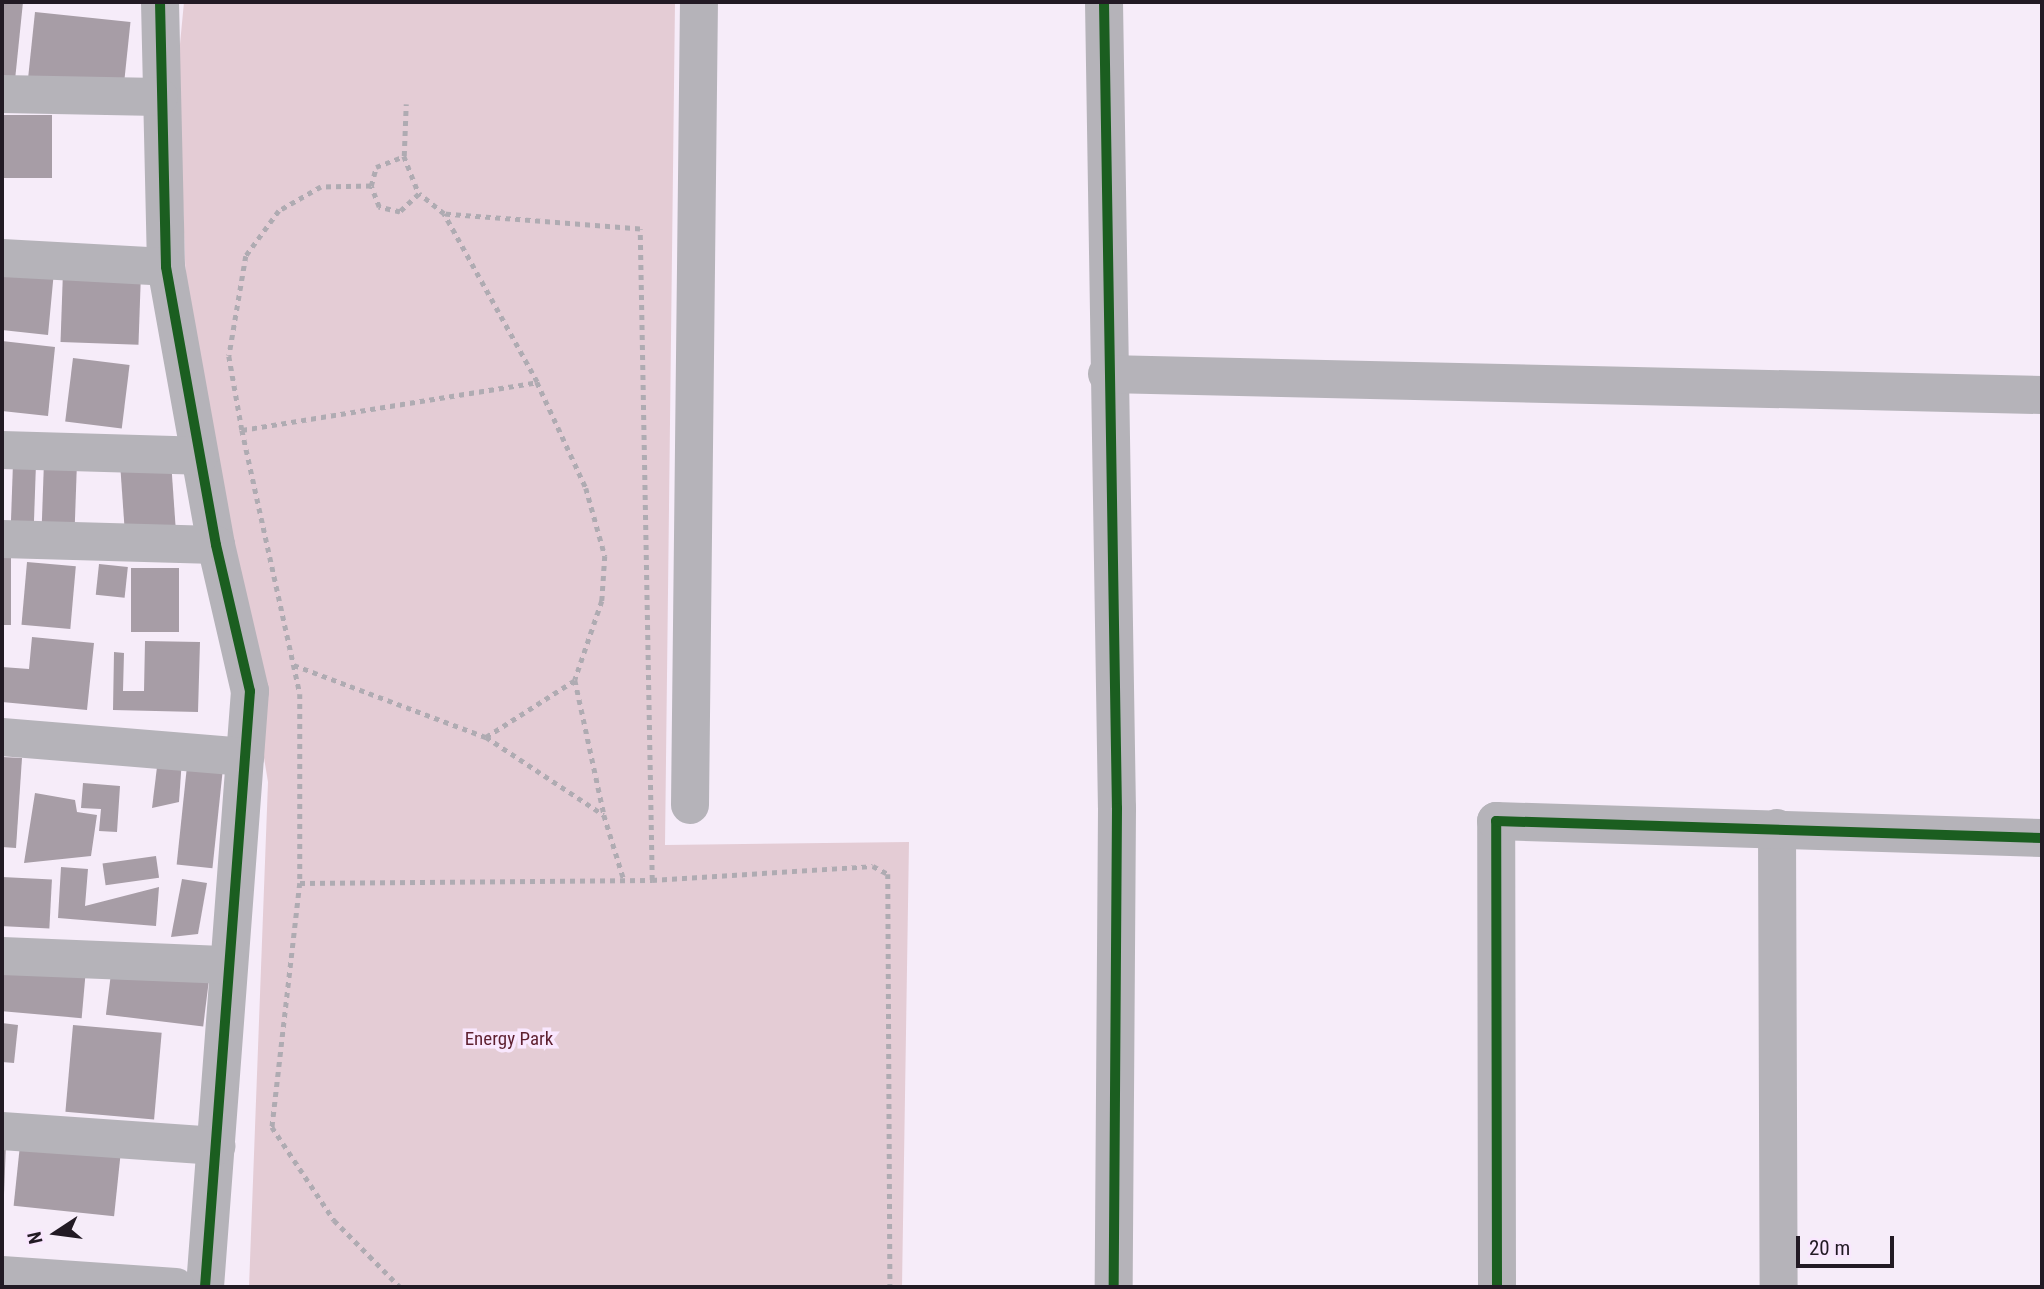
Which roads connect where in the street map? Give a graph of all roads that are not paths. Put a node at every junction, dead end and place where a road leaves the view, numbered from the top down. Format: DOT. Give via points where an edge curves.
graph roads {
  1 [pos="160,2"];
  2 [pos="699,2"];
  3 [pos="1104,2"];
  4 [pos="2,94"];
  5 [pos="159,97"];
  6 [pos="2,258"];
  7 [pos="166,267"];
  8 [pos="1107,374"];
  9 [pos="2042,395"];
  10 [pos="2,450"];
  11 [pos="199,456"];
  12 [pos="2,538"];
  13 [pos="216,545"];
  14 [pos="2,737"];
  15 [pos="245,757"];
  16 [pos="690,805"];
  17 [pos="1777,828"];
  18 [pos="2042,838"];
  19 [pos="2,956"];
  20 [pos="229,965"];
  21 [pos="2,1131"];
  22 [pos="216,1146"];
  23 [pos="2,1275"];
  24 [pos="176,1287"];
  25 [pos="205,1287"];
  26 [pos="1114,1287"];
  27 [pos="1497,1287"];
  28 [pos="1779,1287"];
  1 -- 5 [label="street"];
  2 -- 16 [label="street"];
  3 -- 8 [label="street"];
  4 -- 5 [label="street"];
  5 -- 7 [label="street"];
  6 -- 7 [label="street"];
  7 -- 11 [label="street"];
  8 -- 9 [label="street"];
  8 -- 26 [label="street" via="1117,808"];
  10 -- 11 [label="street"];
  11 -- 13 [label="street"];
  12 -- 13 [label="street"];
  13 -- 15 [label="street" via="250,691"];
  14 -- 15 [label="street"];
  15 -- 20 [label="street"];
  17 -- 18 [label="street"];
  17 -- 27 [label="street" via="1496,821"];
  17 -- 28 [label="street"];
  19 -- 20 [label="street"];
  20 -- 22 [label="street"];
  21 -- 22 [label="street"];
  22 -- 25 [label="street"];
  23 -- 24 [label="street"];
}
